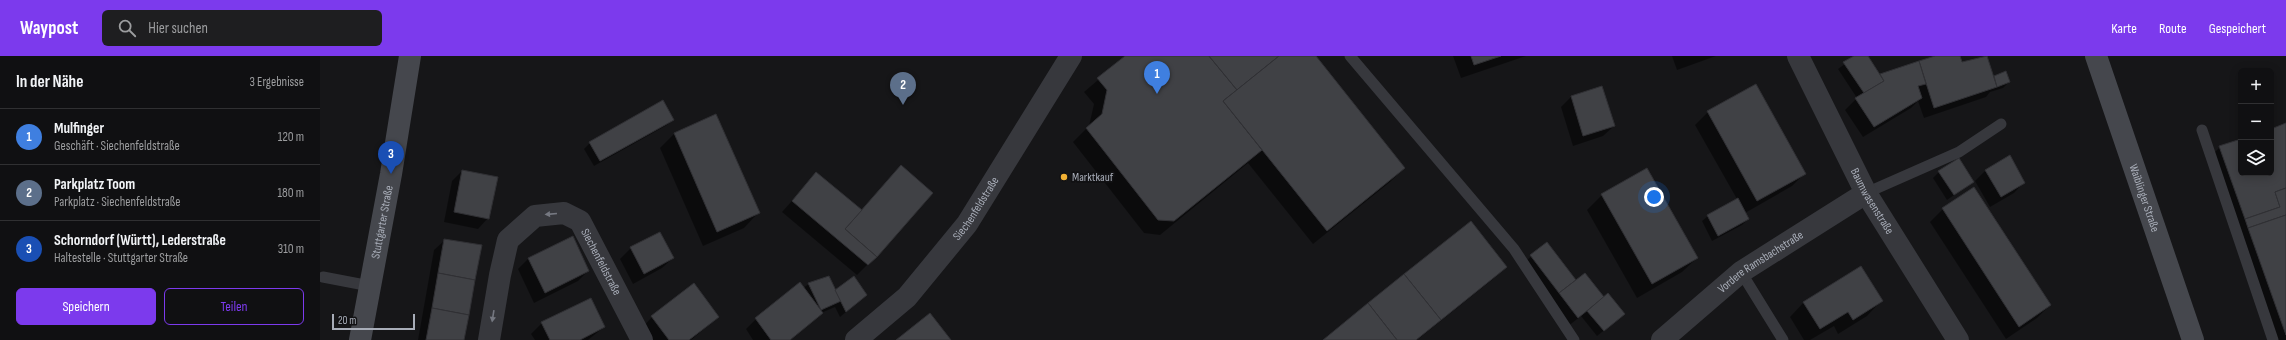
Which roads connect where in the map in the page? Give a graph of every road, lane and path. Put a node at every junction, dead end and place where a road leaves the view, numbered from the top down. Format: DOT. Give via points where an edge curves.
graph roads {
  1 [pos="410,56"];
  2 [pos="1071,56"];
  3 [pos="1350,56"];
  4 [pos="1798,56"];
  5 [pos="2096,56"];
  6 [pos="2001,124"];
  7 [pos="2202,130"];
  8 [pos="1866,193"];
  9 [pos="1741,272"];
  10 [pos="321,278"];
  11 [pos="370,286"];
  12 [pos="360,340"];
  13 [pos="489,340"];
  14 [pos="642,340"];
  15 [pos="856,340"];
  16 [pos="1574,340"];
  17 [pos="1662,340"];
  18 [pos="1783,340"];
  19 [pos="1958,340"];
  20 [pos="2193,340"];
  21 [pos="2273,340"];
  1 -- 11 [label="main road, Stuttgarter Straße"];
  2 -- 15 [label="street, Siechenfeldstraße" via="968,224 907,297"];
  3 -- 16 [label="lane" via="1514,249"];
  4 -- 8 [label="street, Baumwasenstraße"];
  5 -- 20 [label="main road, Waiblinger Straße"];
  6 -- 8 [label="lane" via="1959,152"];
  7 -- 21 [label="lane"];
  8 -- 9 [label="street, Vordere Ramsbachstraße"];
  8 -- 19 [label="street, Baumwasenstraße"];
  9 -- 17 [label="street, Vordere Ramsbachstraße"];
  9 -- 18 [label="lane"];
  10 -- 11 [label="lane"];
  11 -- 12 [label="main road, Stuttgarter Straße"];
  14 -- 13 [label="street, Siechenfeldstraße, one-way" via="580,221 564,213 536,216 508,240"];
}
